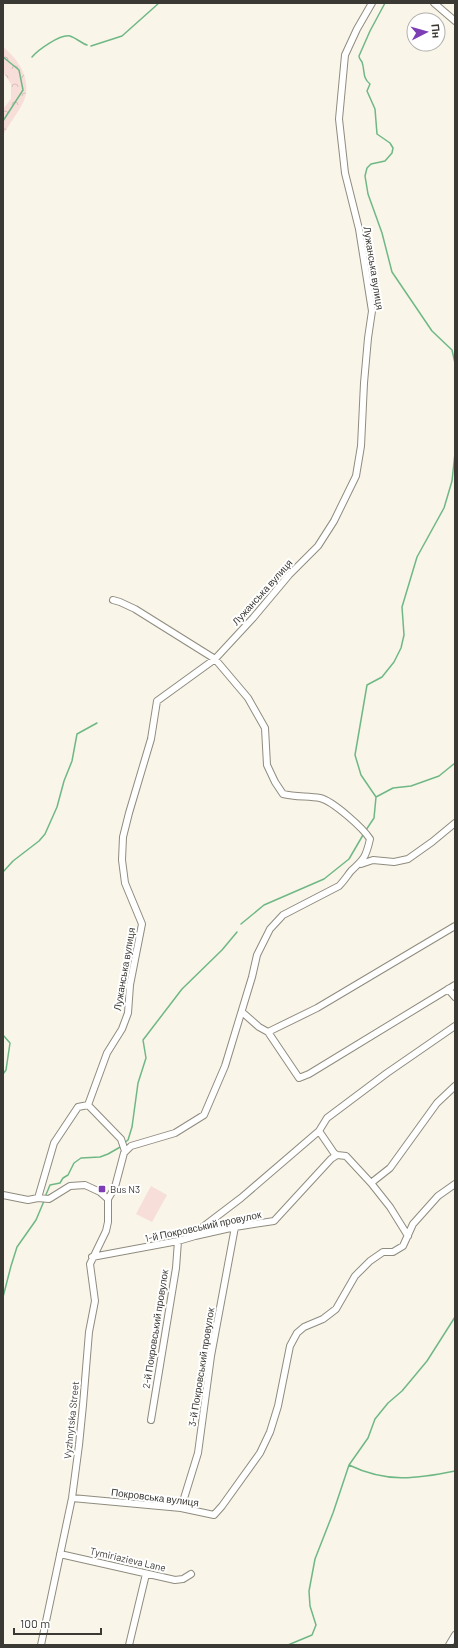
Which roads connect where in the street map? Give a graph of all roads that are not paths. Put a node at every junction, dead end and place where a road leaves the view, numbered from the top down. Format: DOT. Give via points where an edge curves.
graph roads {
  1 [pos="372,3"];
  2 [pos="434,3"];
  3 [pos="455,20"];
  4 [pos="113,600"];
  5 [pos="215,658"];
  6 [pos="455,823"];
  7 [pos="360,864"];
  8 [pos="455,926"];
  9 [pos="455,985"];
  10 [pos="448,989"];
  11 [pos="455,997"];
  12 [pos="242,1012"];
  13 [pos="455,1026"];
  14 [pos="268,1032"];
  15 [pos="455,1086"];
  16 [pos="88,1105"];
  17 [pos="319,1131"];
  18 [pos="125,1148"];
  19 [pos="337,1155"];
  20 [pos="371,1183"];
  21 [pos="455,1184"];
  22 [pos="3,1195"];
  23 [pos="40,1199"];
  24 [pos="108,1199"];
  25 [pos="235,1228"];
  26 [pos="195,1236"];
  27 [pos="408,1236"];
  28 [pos="178,1241"];
  29 [pos="92,1257"];
  30 [pos="151,1420"];
  31 [pos="72,1498"];
  32 [pos="181,1508"];
  33 [pos="60,1554"];
  34 [pos="146,1574"];
  35 [pos="191,1574"];
  36 [pos="455,1635"];
  37 [pos="41,1645"];
  38 [pos="128,1645"];
  39 [pos="450,1645"];
  1 -- 5 [label="street, Лужанська вулиця" via="345,55 339,119 346,182 359,229 372,311 364,383 361,446 356,476 334,521 318,546"];
  2 -- 3 [label="street"];
  4 -- 5 [label="street" via="135,609"];
  5 -- 7 [label="street" via="248,698 266,728 267,765 283,794 322,798 365,832 370,839 367,853"];
  5 -- 16 [label="street, Лужанська вулиця" via="158,701 151,739 123,837 122,856 127,892 142,924 130,985 128,1013 122,1029 107,1053"];
  6 -- 7 [label="street" via="408,859 394,862 373,860"];
  7 -- 12 [label="street" via="339,886 283,915 270,929 257,955"];
  8 -- 14 [label="street" via="317,1008"];
  9 -- 10 [label="street"];
  10 -- 11 [label="street"];
  10 -- 14 [label="street" via="299,1078"];
  12 -- 14 [label="street"];
  12 -- 18 [label="street" via="225,1066 204,1115 175,1133"];
  13 -- 17 [label="street" via="327,1118"];
  15 -- 20 [label="street" via="437,1103 390,1168"];
  16 -- 18 [label="street" via="121,1139"];
  16 -- 23 [label="street" via="78,1107 54,1143"];
  17 -- 19 [label="street"];
  17 -- 26 [label="street" via="241,1198 195,1232"];
  18 -- 24 [label="street" via="115,1187"];
  19 -- 20 [label="street" via="346,1156"];
  19 -- 25 [label="street, 1-й Покровський провулок" via="274,1221"];
  20 -- 27 [label="street"];
  21 -- 27 [label="street, Покровська вулиця" via="438,1196 413,1224"];
  22 -- 23 [label="street" via="28,1200"];
  23 -- 24 [label="street" via="49,1199 70,1186 84,1185 100,1192"];
  24 -- 29 [label="street, Vyzhnytska Street" via="106,1231"];
  25 -- 26 [label="street, 1-й Покровський провулок"];
  25 -- 32 [label="street, 3-й Покровський провулок" via="211,1356 198,1453"];
  26 -- 28 [label="street, 1-й Покровський провулок"];
  27 -- 32 [label="street, Покровська вулиця" via="403,1246 393,1252 383,1252 355,1276 336,1309 323,1320 304,1327 297,1333 290,1346 270,1432 260,1453 214,1516"];
  28 -- 29 [label="street, 1-й Покровський провулок"];
  28 -- 30 [label="street, 2-й Покровський провулок" via="176,1268"];
  29 -- 31 [label="street, Vyzhnytska Street" via="90,1270 95,1301 89,1332"];
  31 -- 32 [label="street, Покровська вулиця"];
  31 -- 33 [label="street, Vyzhnytska Street"];
  33 -- 34 [label="street, Tymiriazieva Lane"];
  33 -- 37 [label="street, Vyzhnytska Street"];
  34 -- 35 [label="street, Tymiriazieva Lane" via="175,1580"];
  34 -- 38 [label="street"];
  36 -- 39 [label="street"];
}
